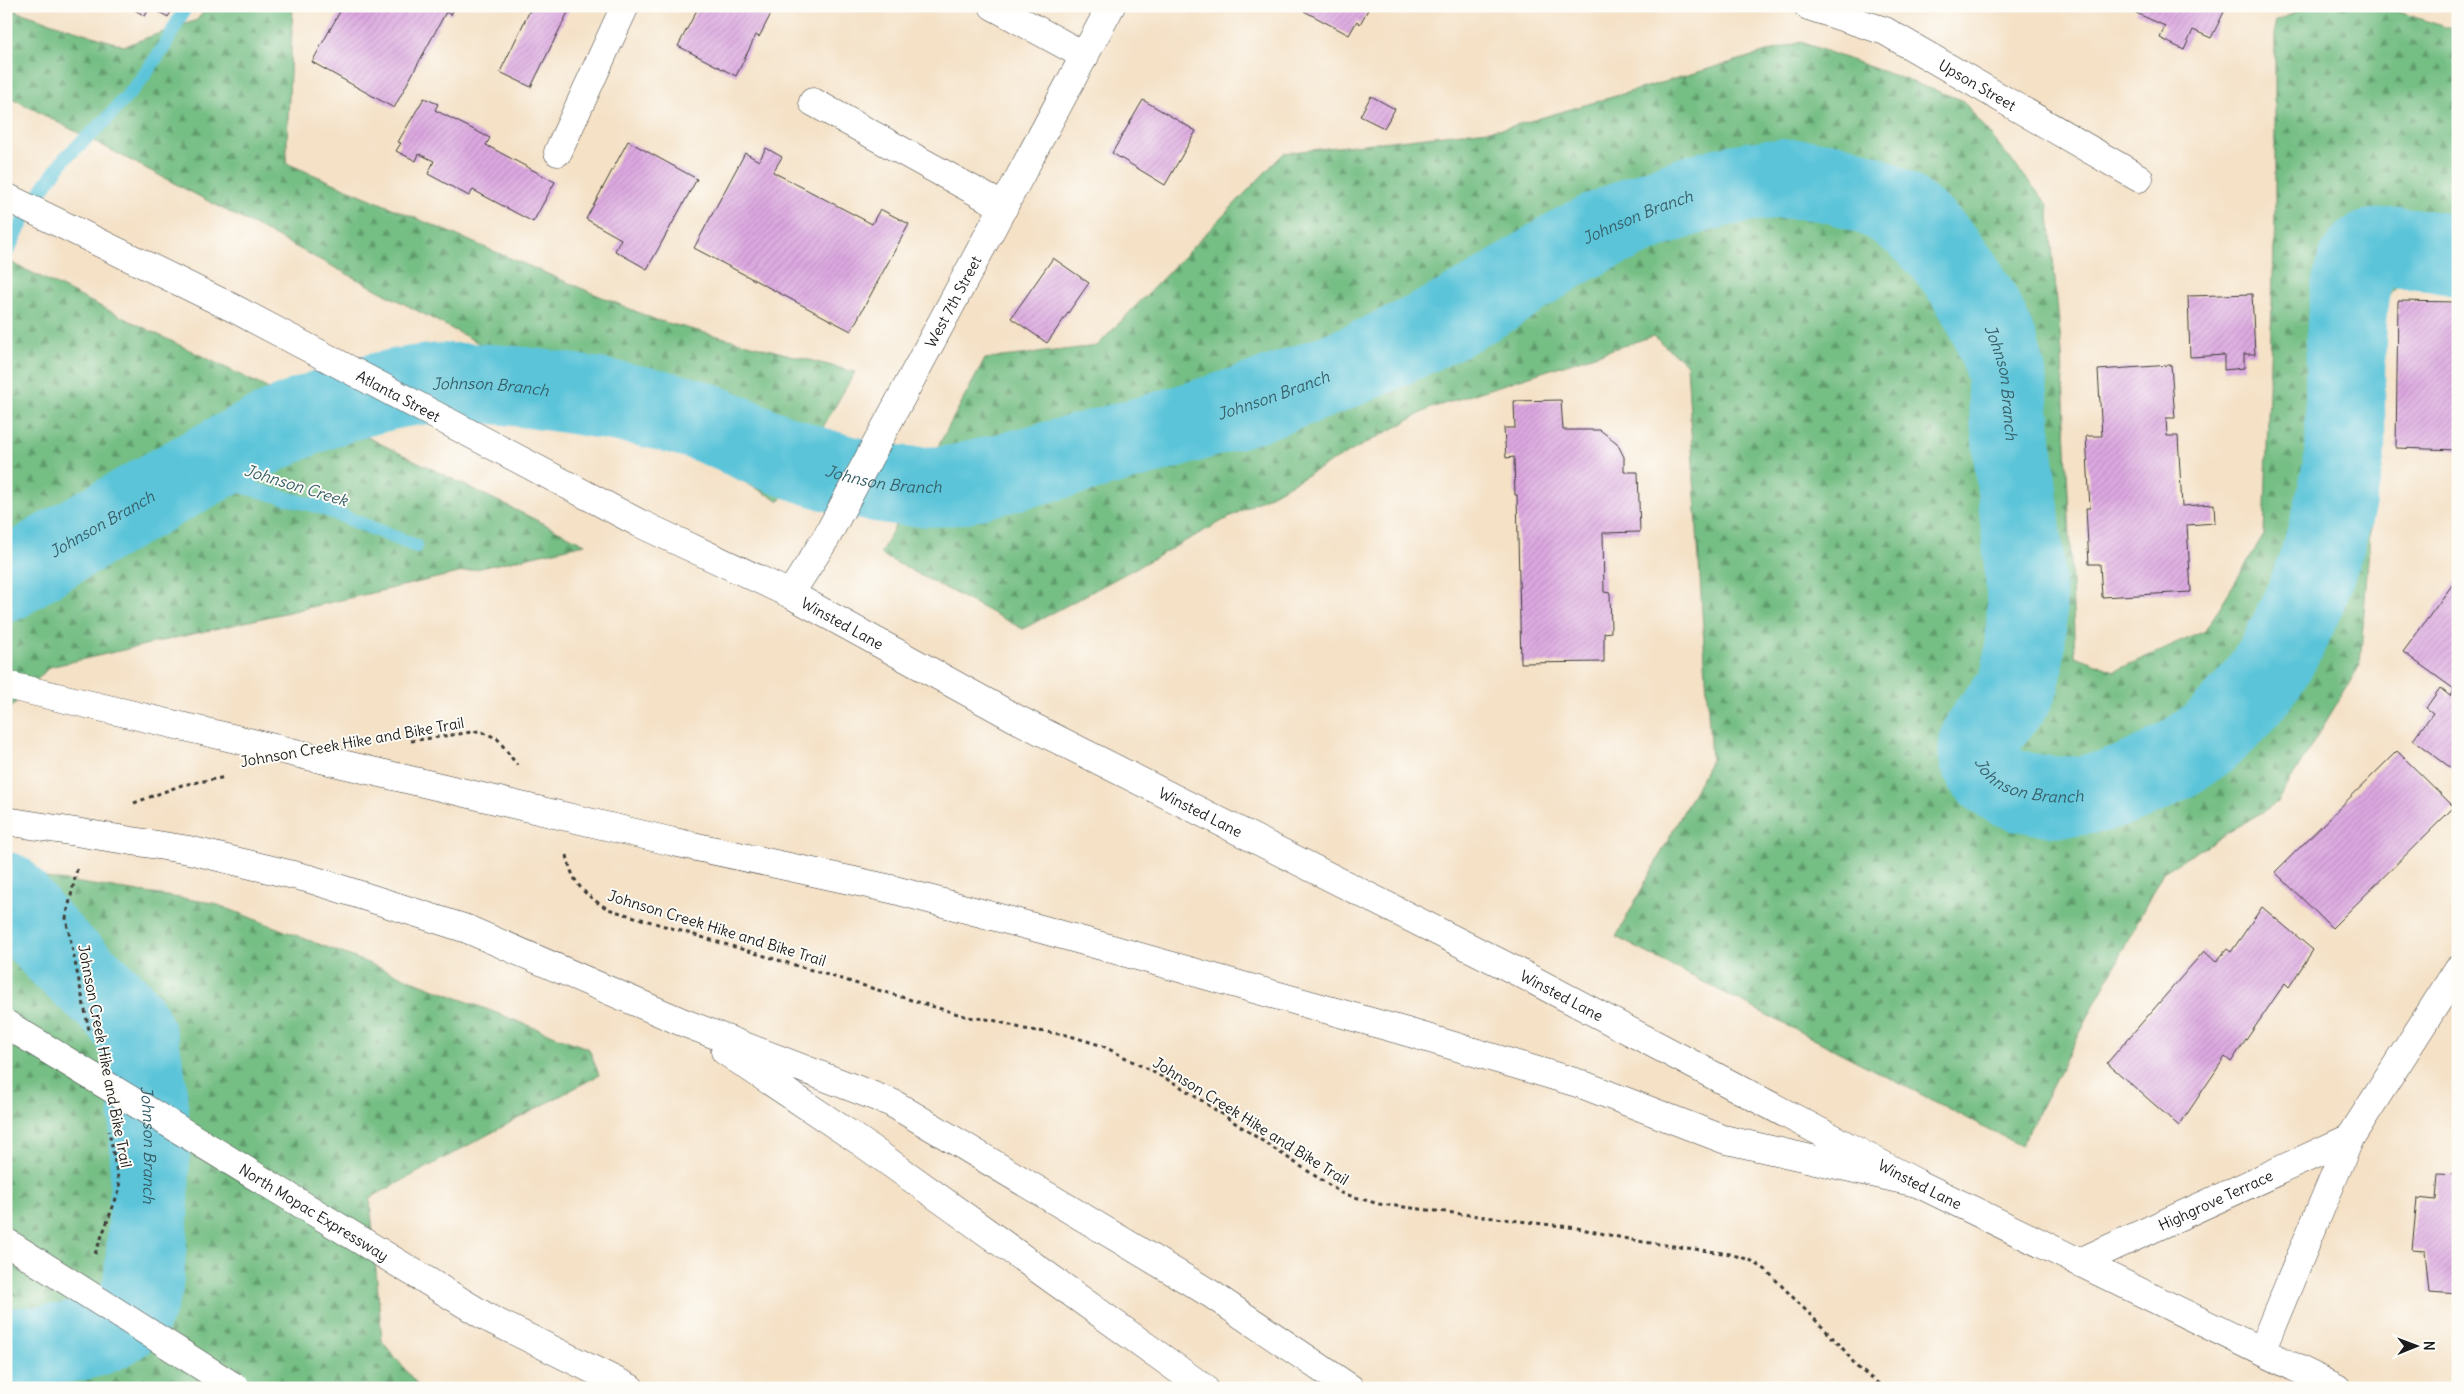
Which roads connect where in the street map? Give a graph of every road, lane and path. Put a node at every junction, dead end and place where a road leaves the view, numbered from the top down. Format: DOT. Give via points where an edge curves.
graph roads {
  1 [pos="625,6"];
  2 [pos="993,6"];
  3 [pos="1111,6"];
  4 [pos="1808,6"];
  5 [pos="1085,56"];
  6 [pos="813,102"];
  7 [pos="558,152"];
  8 [pos="2139,178"];
  9 [pos="6,197"];
  10 [pos="1004,207"];
  11 [pos="790,594"];
  12 [pos="6,685"];
  13 [pos="406,742"];
  14 [pos="518,767"];
  15 [pos="234,776"];
  16 [pos="130,806"];
  17 [pos="6,821"];
  18 [pos="565,847"];
  19 [pos="78,864"];
  20 [pos="2458,969"];
  21 [pos="682,1022"];
  22 [pos="6,1024"];
  23 [pos="91,1039"];
  24 [pos="108,1123"];
  25 [pos="2350,1138"];
  26 [pos="1917,1183"];
  27 [pos="6,1242"];
  28 [pos="92,1261"];
  29 [pos="2080,1262"];
  30 [pos="15,1293"];
  31 [pos="6,1295"];
  32 [pos="2262,1350"];
  33 [pos="236,1388"];
  34 [pos="630,1388"];
  35 [pos="1204,1388"];
  36 [pos="1350,1388"];
  37 [pos="1884,1388"];
  38 [pos="2337,1388"];
  1 -- 7 [label="main road"];
  2 -- 5 [label="main road"];
  3 -- 5 [label="main road, West 7th Street"];
  4 -- 8 [label="main road, Upson Street" via="1885,30"];
  5 -- 10 [label="main road, West 7th Street"];
  6 -- 10 [label="main road"];
  9 -- 11 [label="main road, Atlanta Street" via="235,309 639,523"];
  10 -- 11 [label="main road, West 7th Street" via="826,538"];
  11 -- 26 [label="main road, Winsted Lane" via="1015,718 1518,972"];
  12 -- 26 [label="main road, bridge" via="674,842 891,889 1572,1081 1722,1139"];
  13 -- 14 [label="path, Johnson Creek Hike and Bike Trail" via="479,731 496,738"];
  15 -- 16 [label="path, Johnson Creek Hike and Bike Trail" via="182,785 137,800"];
  17 -- 21 [label="main road, bridge" via="189,850 310,879 467,929"];
  18 -- 37 [label="path, Johnson Creek Hike and Bike Trail" via="574,880 591,899 608,908 968,1017 1067,1035 1103,1046 1178,1085 1342,1193 1379,1204 1577,1228 1750,1260 1766,1270 1840,1345 1857,1367"];
  19 -- 23 [label="path, Johnson Creek Hike and Bike Trail" via="66,918"];
  20 -- 25 [label="main road"];
  21 -- 35 [label="main road" via="861,1142"];
  21 -- 36 [label="main road" via="892,1103 1211,1294"];
  22 -- 34 [label="main road, North Mopac Expressway, bridge" via="488,1318"];
  24 -- 28 [label="path, Johnson Creek Hike and Bike Trail" via="120,1188"];
  25 -- 29 [label="main road, Highgrove Terrace"];
  25 -- 32 [label="main road"];
  26 -- 29 [label="main road, Winsted Lane"];
  27 -- 33 [label="main road, bridge"];
  29 -- 32 [label="main road, Winsted Lane"];
  30 -- 31 [label="path"];
  32 -- 38 [label="main road, Winsted Lane"];
}
